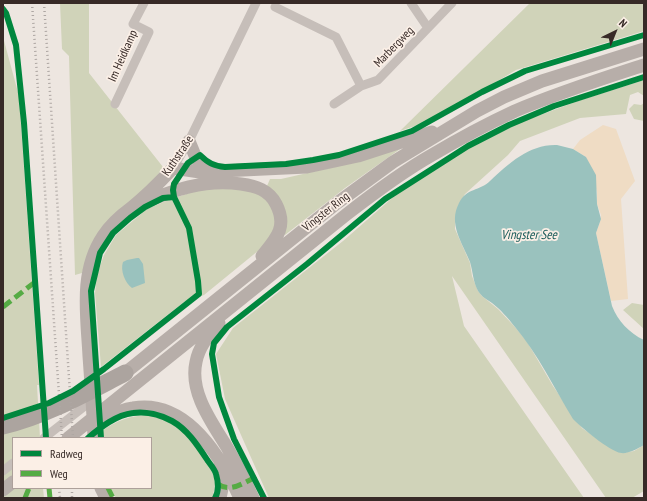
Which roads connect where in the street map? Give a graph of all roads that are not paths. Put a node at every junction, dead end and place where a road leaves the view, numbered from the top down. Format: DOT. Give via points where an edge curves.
graph roads {
  1 [pos="144,3"];
  2 [pos="256,3"];
  3 [pos="411,3"];
  4 [pos="452,3"];
  5 [pos="272,5"];
  6 [pos="428,28"];
  7 [pos="644,49"];
  8 [pos="644,65"];
  9 [pos="361,86"];
  10 [pos="115,104"];
  11 [pos="334,104"];
  12 [pos="455,125"];
  13 [pos="189,141"];
  14 [pos="173,168"];
  15 [pos="208,171"];
  16 [pos="199,184"];
  17 [pos="131,208"];
  18 [pos="251,271"];
  19 [pos="246,294"];
  20 [pos="125,373"];
  21 [pos="3,426"];
  22 [pos="73,434"];
  23 [pos="45,437"];
  24 [pos="94,437"];
  25 [pos="202,438"];
  26 [pos="12,464"];
  27 [pos="3,471"];
  28 [pos="12,483"];
  29 [pos="246,484"];
  30 [pos="102,489"];
  31 [pos="3,490"];
  32 [pos="106,498"];
  33 [pos="220,498"];
  34 [pos="240,498"];
  35 [pos="246,498"];
  36 [pos="253,498"];
  1 -- 10 [label="street, Im Heidkamp" via="133,24 149,32"];
  2 -- 13 [label="street, Kuthstraße"];
  3 -- 6 [label="street, Marbergweg"];
  4 -- 6 [label="street, Marbergweg"];
  5 -- 9 [label="street" via="336,37"];
  6 -- 9 [label="street, Marbergweg" via="378,80"];
  7 -- 12 [label="main road, Vingster Ring" via="542,81 477,111"];
  8 -- 19 [label="main road, Vingster Ring" via="548,97 430,155 380,188"];
  9 -- 11 [label="street, Marbergweg"];
  12 -- 15 [label="main road" via="358,156 307,167"];
  12 -- 18 [label="main road, Vingster Ring" via="386,167 337,202"];
  13 -- 14 [label="street, Kuthstraße"];
  13 -- 15 [label="main road" via="196,158"];
  14 -- 15 [label="main road"];
  14 -- 16 [label="main road" via="179,176"];
  14 -- 17 [label="main road, Kuthstraße"];
  16 -- 17 [label="main road" via="174,190"];
  16 -- 18 [label="main road" via="230,182 252,185 264,190 273,198 280,211 278,236"];
  17 -- 24 [label="main road, Kuthstraße" via="121,215 103,236 95,250 88,274 86,300"];
  18 -- 20 [label="main road, Vingster Ring"];
  19 -- 22 [label="main road, Vingster Ring"];
  19 -- 29 [label="main road" via="199,348 194,376 206,412"];
  20 -- 21 [label="highway" via="57,407 21,422"];
  20 -- 23 [label="street, Vingster Ring"];
  22 -- 25 [label="main road" via="120,411 149,407 167,411 181,418"];
  25 -- 33 [label="main road" via="222,474 223,487"];
  25 -- 34 [label="main road" via="219,459"];
  26 -- 27 [label="street"];
  28 -- 31 [label="main road"];
  29 -- 35 [label="main road"];
  29 -- 36 [label="main road"];
  30 -- 32 [label="main road"];
}
